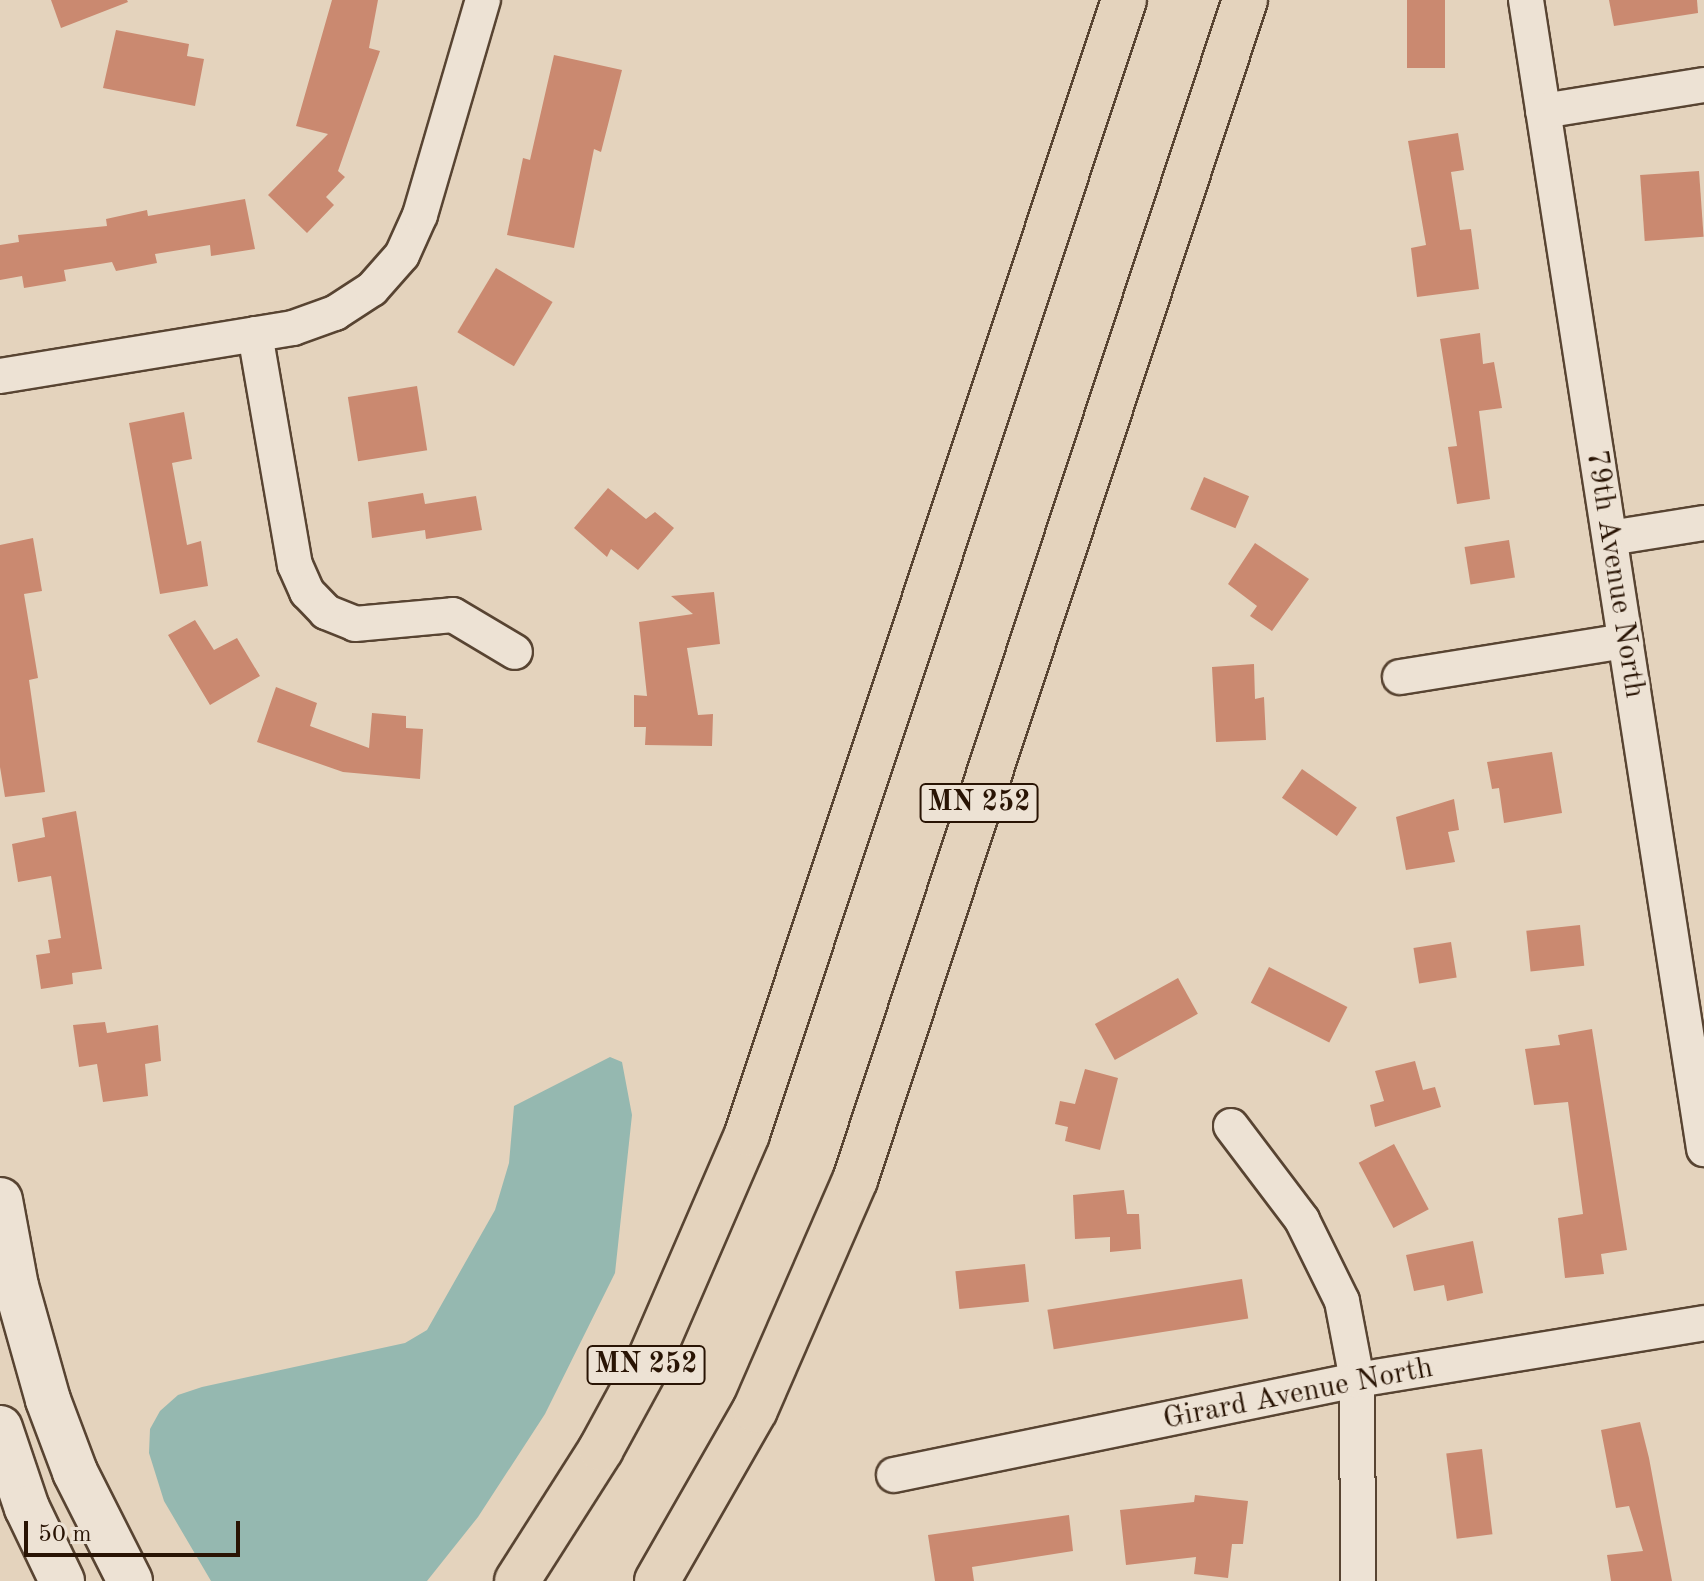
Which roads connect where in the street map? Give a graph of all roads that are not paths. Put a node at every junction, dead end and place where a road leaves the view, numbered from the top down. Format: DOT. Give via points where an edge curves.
graph roads {
  1 [pos="483,0"];
  2 [pos="1124,0"];
  3 [pos="1245,0"];
  4 [pos="1526,0"];
  5 [pos="1704,85"];
  6 [pos="1543,111"];
  7 [pos="255,334"];
  8 [pos="0,376"];
  9 [pos="1704,523"];
  10 [pos="1610,538"];
  11 [pos="1625,641"];
  12 [pos="515,652"];
  13 [pos="1400,677"];
  14 [pos="1231,1126"];
  15 [pos="1704,1149"];
  16 [pos="0,1200"];
  17 [pos="1704,1323"];
  18 [pos="1357,1380"];
  19 [pos="0,1428"];
  20 [pos="894,1475"];
  21 [pos="62,1581"];
  22 [pos="130,1581"];
  23 [pos="517,1581"];
  24 [pos="657,1581"];
  25 [pos="1358,1581"];
  1 -- 7 [label="street" via="420,215 402,255 372,289 335,313"];
  2 -- 23 [label="highway, MN 252" via="747,1134 649,1361 601,1449"];
  3 -- 24 [label="highway, MN 252" via="855,1180 755,1410"];
  4 -- 6 [label="street, 79th Avenue North"];
  5 -- 6 [label="street"];
  6 -- 10 [label="street, 79th Avenue North"];
  7 -- 8 [label="street"];
  7 -- 12 [label="street" via="295,565 307,592 326,612 355,624 453,615"];
  9 -- 10 [label="street"];
  10 -- 11 [label="street, 79th Avenue North"];
  11 -- 13 [label="street"];
  11 -- 15 [label="street, 79th Avenue North"];
  14 -- 18 [label="street" via="1324,1259 1342,1301"];
  16 -- 22 [label="street" via="16,1286 48,1400 75,1472"];
  17 -- 18 [label="street, Girard Avenue North"];
  18 -- 20 [label="street, Girard Avenue North"];
  18 -- 25 [label="street"];
  19 -- 21 [label="street" via="27,1508"];
}
